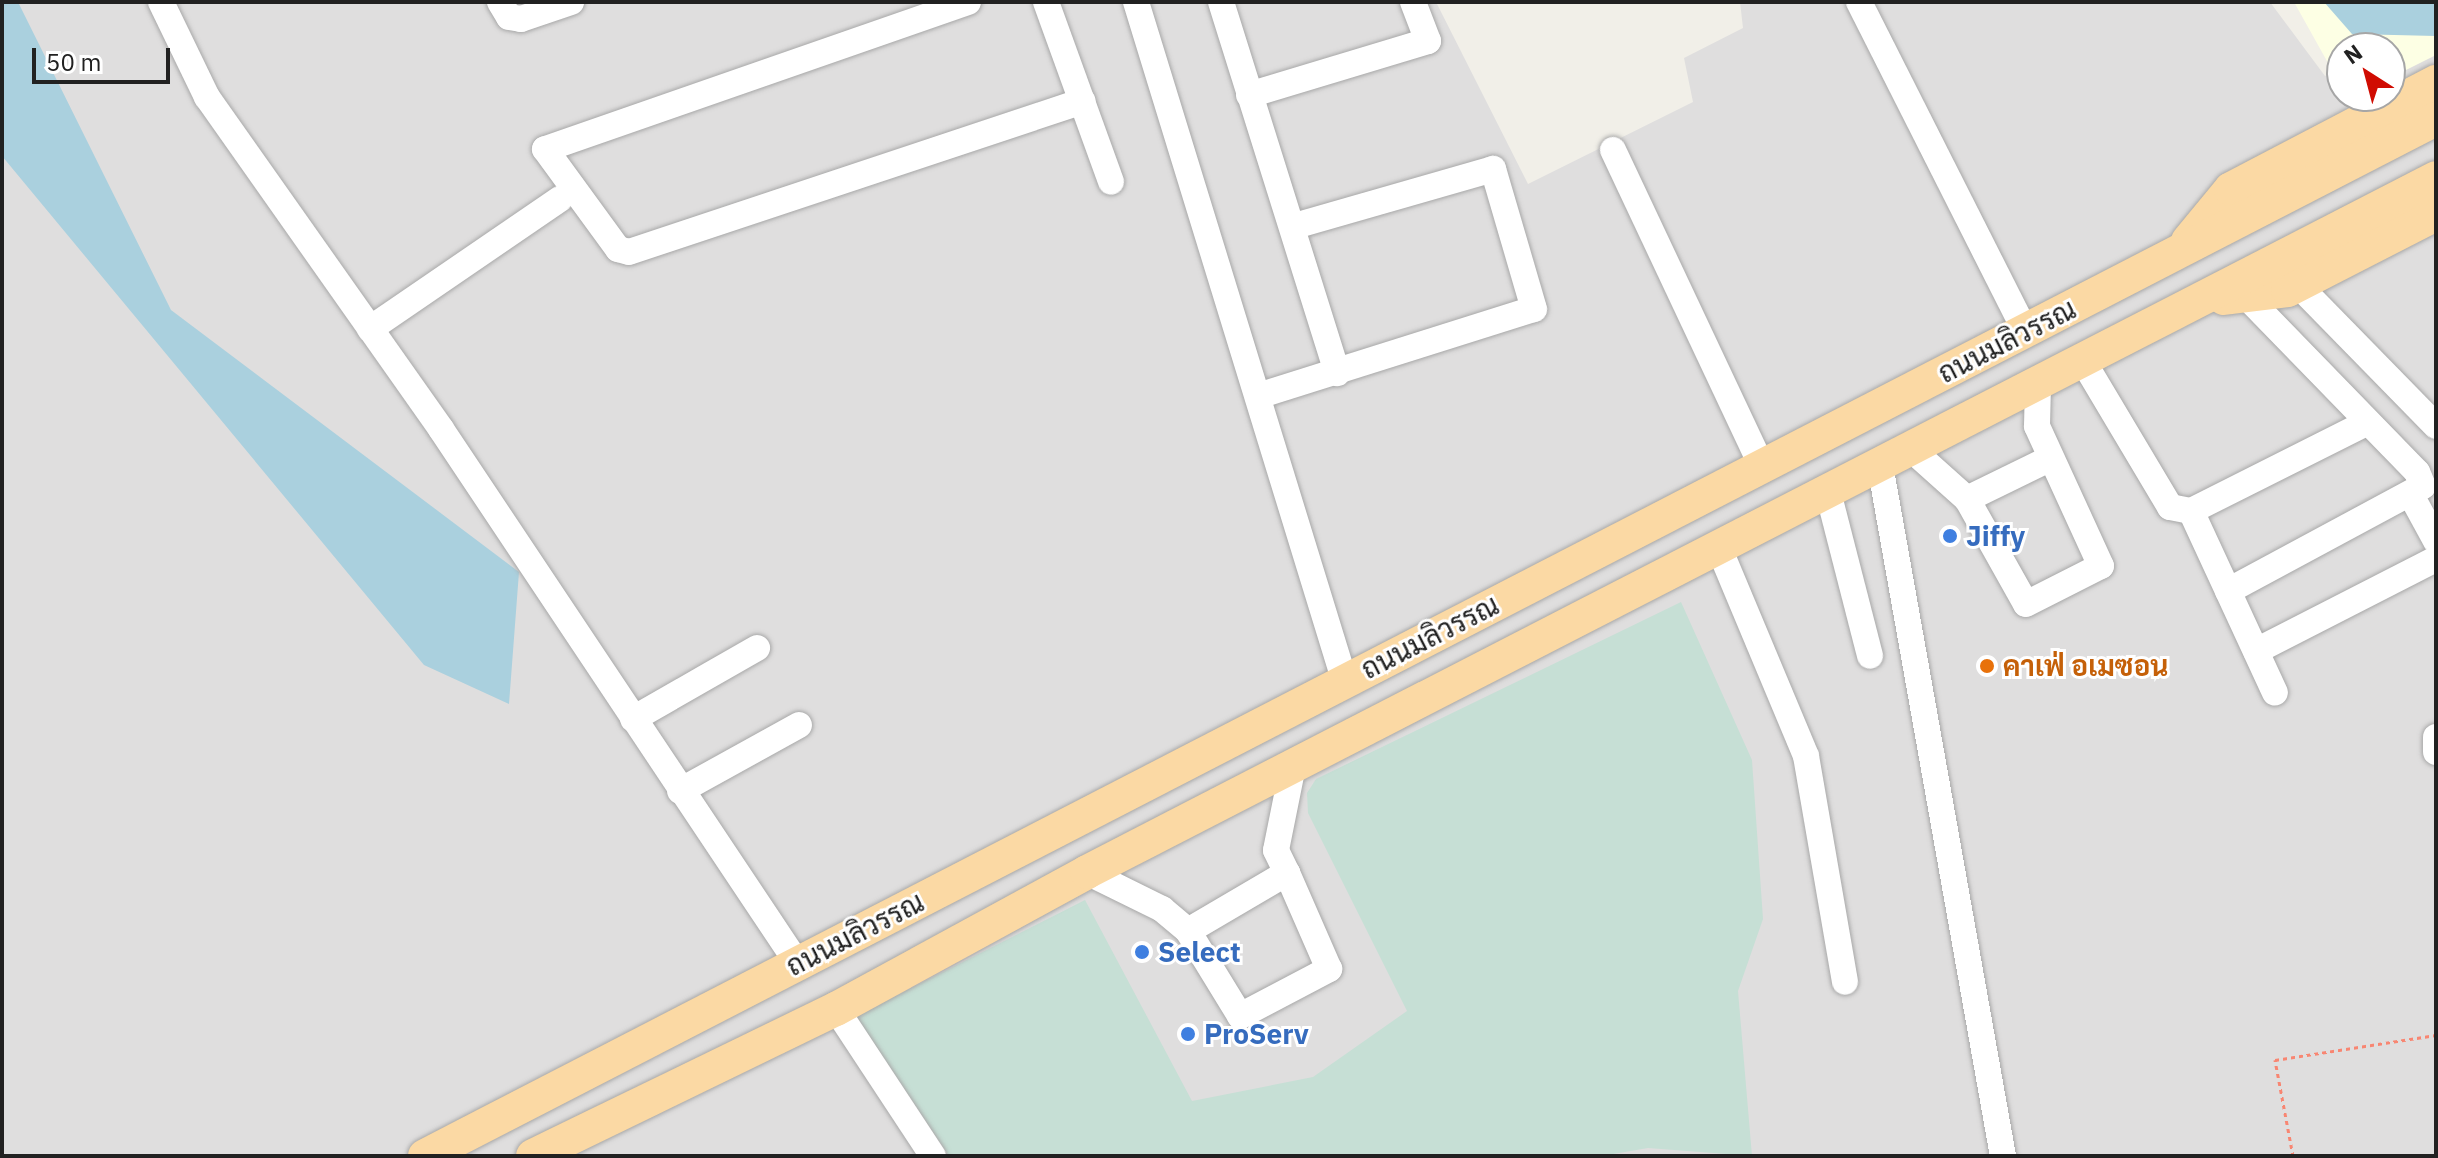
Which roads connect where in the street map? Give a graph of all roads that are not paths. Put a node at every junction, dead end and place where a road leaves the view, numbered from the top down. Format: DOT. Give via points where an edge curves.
graph roads {
  1 [pos="161,2"];
  2 [pos="500,2"];
  3 [pos="571,2"];
  4 [pos="968,2"];
  5 [pos="1046,2"];
  6 [pos="1136,2"];
  7 [pos="1221,2"];
  8 [pos="1413,2"];
  9 [pos="1859,2"];
  10 [pos="2436,82"];
  11 [pos="1249,95"];
  12 [pos="1082,101"];
  13 [pos="2436,119"];
  14 [pos="1613,150"];
  15 [pos="2436,178"];
  16 [pos="1111,182"];
  17 [pos="560,199"];
  18 [pos="2436,214"];
  19 [pos="1294,226"];
  20 [pos="2177,253"];
  21 [pos="2298,285"];
  22 [pos="2245,295"];
  23 [pos="2199,301"];
  24 [pos="370,329"];
  25 [pos="2025,331"];
  26 [pos="2083,361"];
  27 [pos="1337,373"];
  28 [pos="2038,384"];
  29 [pos="1258,396"];
  30 [pos="2368,422"];
  31 [pos="2436,426"];
  32 [pos="1911,449"];
  33 [pos="2051,458"];
  34 [pos="1880,465"];
  35 [pos="1762,466"];
  36 [pos="1828,492"];
  37 [pos="2412,497"];
  38 [pos="1967,499"];
  39 [pos="2191,511"];
  40 [pos="2436,541"];
  41 [pos="1719,548"];
  42 [pos="2436,559"];
  43 [pos="2228,591"];
  44 [pos="757,648"];
  45 [pos="2256,651"];
  46 [pos="1870,656"];
  47 [pos="1345,682"];
  48 [pos="2275,693"];
  49 [pos="633,719"];
  50 [pos="799,725"];
  51 [pos="2436,737"];
  52 [pos="2436,752"];
  53 [pos="1293,766"];
  54 [pos="680,791"];
  55 [pos="1281,861"];
  56 [pos="1087,872"];
  57 [pos="1188,931"];
  58 [pos="798,964"];
  59 [pos="1845,982"];
  60 [pos="836,1009"];
  61 [pos="425,1156"];
  62 [pos="533,1156"];
  63 [pos="933,1156"];
  64 [pos="2003,1156"];
  1 -- 24 [label="street" via="207,97"];
  2 -- 3 [label="street" via="509,17 521,19"];
  4 -- 12 [label="street" via="545,149 618,249 629,252"];
  5 -- 12 [label="street"];
  6 -- 29 [label="street"];
  7 -- 11 [label="street"];
  8 -- 11 [label="street" via="1428,41"];
  9 -- 25 [label="street"];
  10 -- 20 [label="main road" via="2231,189"];
  11 -- 19 [label="street"];
  12 -- 16 [label="street"];
  13 -- 20 [label="main road, ถนนมลิวรรณ"];
  14 -- 35 [label="street"];
  15 -- 23 [label="main road"];
  17 -- 24 [label="street"];
  18 -- 21 [label="main road"];
  19 -- 27 [label="street"];
  19 -- 27 [label="street" via="1493,169 1534,309"];
  20 -- 25 [label="main road, ถนนมลิวรรณ"];
  21 -- 22 [label="main road"];
  21 -- 31 [label="street"];
  22 -- 23 [label="main road"];
  22 -- 30 [label="street"];
  23 -- 26 [label="main road"];
  24 -- 49 [label="street"];
  25 -- 35 [label="main road, ถนนมลิวรรณ"];
  26 -- 28 [label="main road"];
  26 -- 39 [label="street" via="2164,503"];
  27 -- 29 [label="street"];
  28 -- 32 [label="main road"];
  28 -- 33 [label="street" via="2037,426"];
  29 -- 47 [label="street"];
  30 -- 37 [label="street" via="2420,478 2423,486"];
  30 -- 39 [label="street"];
  32 -- 34 [label="main road"];
  32 -- 38 [label="street"];
  33 -- 38 [label="street"];
  33 -- 38 [label="street" via="2101,566 2039,598 2026,604"];
  34 -- 36 [label="main road"];
  34 -- 64 [label="street"];
  35 -- 47 [label="main road, ถนนมลิวรรณ"];
  36 -- 41 [label="main road"];
  36 -- 46 [label="street"];
  37 -- 40 [label="street"];
  37 -- 43 [label="street"];
  39 -- 43 [label="street"];
  41 -- 53 [label="main road"];
  41 -- 59 [label="street" via="1806,756"];
  42 -- 45 [label="street"];
  43 -- 45 [label="street"];
  44 -- 49 [label="street"];
  45 -- 48 [label="street"];
  47 -- 58 [label="main road, ถนนมลิวรรณ"];
  49 -- 54 [label="street"];
  50 -- 54 [label="street"];
  51 -- 52 [label="street"];
  53 -- 55 [label="street"];
  53 -- 56 [label="main road"];
  54 -- 58 [label="street"];
  55 -- 57 [label="street"];
  55 -- 57 [label="street" via="1329,969 1240,1016"];
  56 -- 57 [label="street" via="1162,909"];
  56 -- 60 [label="main road"];
  58 -- 61 [label="main road, ถนนมลิวรรณ"];
  60 -- 62 [label="main road"];
  60 -- 63 [label="street"];
}
